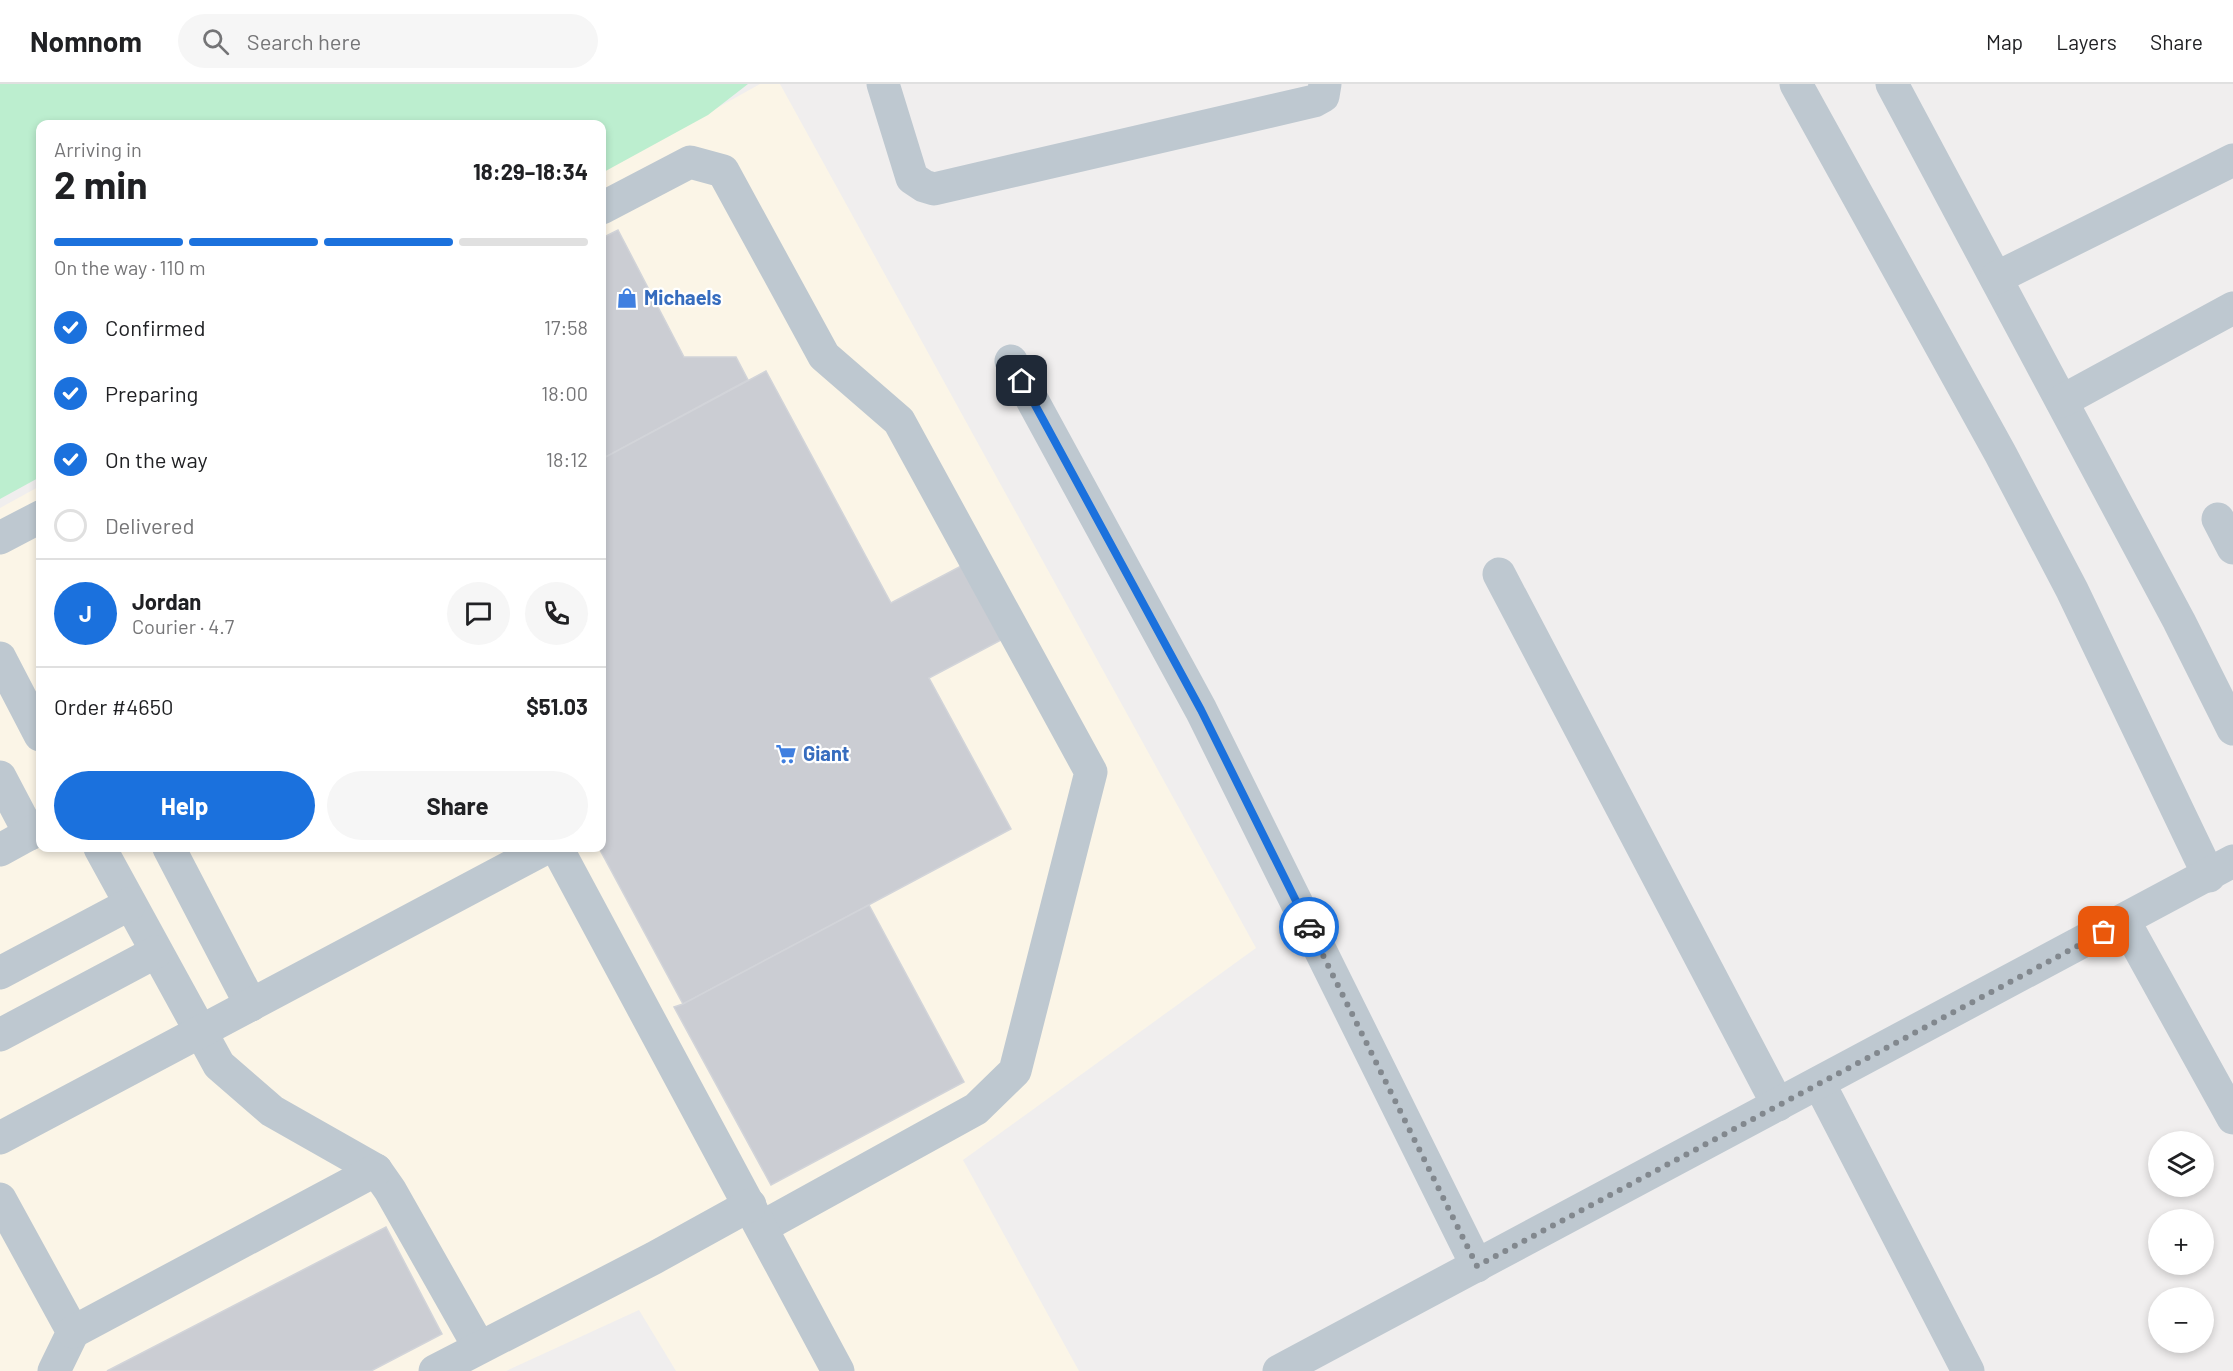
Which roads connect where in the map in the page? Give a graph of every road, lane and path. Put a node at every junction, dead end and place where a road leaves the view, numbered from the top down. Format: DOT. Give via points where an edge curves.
graph roads {
  1 [pos="883,84"];
  2 [pos="1325,84"];
  3 [pos="1796,84"];
  4 [pos="1902,87"];
  5 [pos="2233,160"];
  6 [pos="606,206"];
  7 [pos="1996,278"];
  8 [pos="2233,308"];
  9 [pos="1011,361"];
  10 [pos="2062,401"];
  11 [pos="36,519"];
  12 [pos="2218,519"];
  13 [pos="0,538"];
  14 [pos="2233,548"];
  15 [pos="1499,574"];
  16 [pos="0,658"];
  17 [pos="36,727"];
  18 [pos="2233,729"];
  19 [pos="0,777"];
  20 [pos="35,831"];
  21 [pos="0,850"];
  22 [pos="102,852"];
  23 [pos="171,852"];
  24 [pos="538,852"];
  25 [pos="559,852"];
  26 [pos="2221,869"];
  27 [pos="130,904"];
  28 [pos="2124,921"];
  29 [pos="156,952"];
  30 [pos="0,973"];
  31 [pos="251,1005"];
  32 [pos="201,1032"];
  33 [pos="0,1035"];
  34 [pos="1819,1083"];
  35 [pos="1778,1105"];
  36 [pos="2233,1118"];
  37 [pos="0,1138"];
  38 [pos="376,1170"];
  39 [pos="0,1199"];
  40 [pos="756,1216"];
  41 [pos="1477,1266"];
  42 [pos="73,1332"];
  43 [pos="479,1347"];
  44 [pos="54,1371"];
  45 [pos="435,1371"];
  46 [pos="838,1371"];
  47 [pos="1279,1371"];
  48 [pos="1968,1371"];
  1 -- 2 [label="street" via="912,178 934,189 1314,101 1323,96"];
  3 -- 26 [label="street" via="1994,442"];
  4 -- 7 [label="street"];
  5 -- 7 [label="street"];
  6 -- 40 [label="street" via="690,162 723,171 824,356 899,421 1091,772 1015,1071 976,1109"];
  7 -- 10 [label="street"];
  8 -- 10 [label="street"];
  9 -- 41 [label="street" via="1201,710"];
  10 -- 18 [label="street"];
  11 -- 13 [label="street"];
  12 -- 14 [label="street"];
  15 -- 35 [label="street"];
  16 -- 17 [label="street"];
  19 -- 20 [label="street"];
  20 -- 21 [label="street"];
  22 -- 27 [label="street"];
  23 -- 31 [label="street"];
  24 -- 31 [label="street"];
  25 -- 40 [label="street"];
  26 -- 28 [label="street"];
  27 -- 29 [label="street"];
  27 -- 30 [label="street"];
  28 -- 34 [label="street"];
  28 -- 36 [label="street"];
  29 -- 32 [label="street"];
  29 -- 33 [label="street"];
  31 -- 32 [label="street"];
  32 -- 37 [label="street"];
  32 -- 38 [label="street" via="219,1065 272,1111"];
  34 -- 35 [label="street"];
  34 -- 48 [label="street"];
  35 -- 41 [label="street"];
  38 -- 42 [label="street"];
  38 -- 43 [label="street"];
  39 -- 42 [label="street"];
  40 -- 43 [label="street" via="654,1258"];
  40 -- 46 [label="street"];
  41 -- 47 [label="street"];
  42 -- 44 [label="street"];
  43 -- 45 [label="street"];
}
